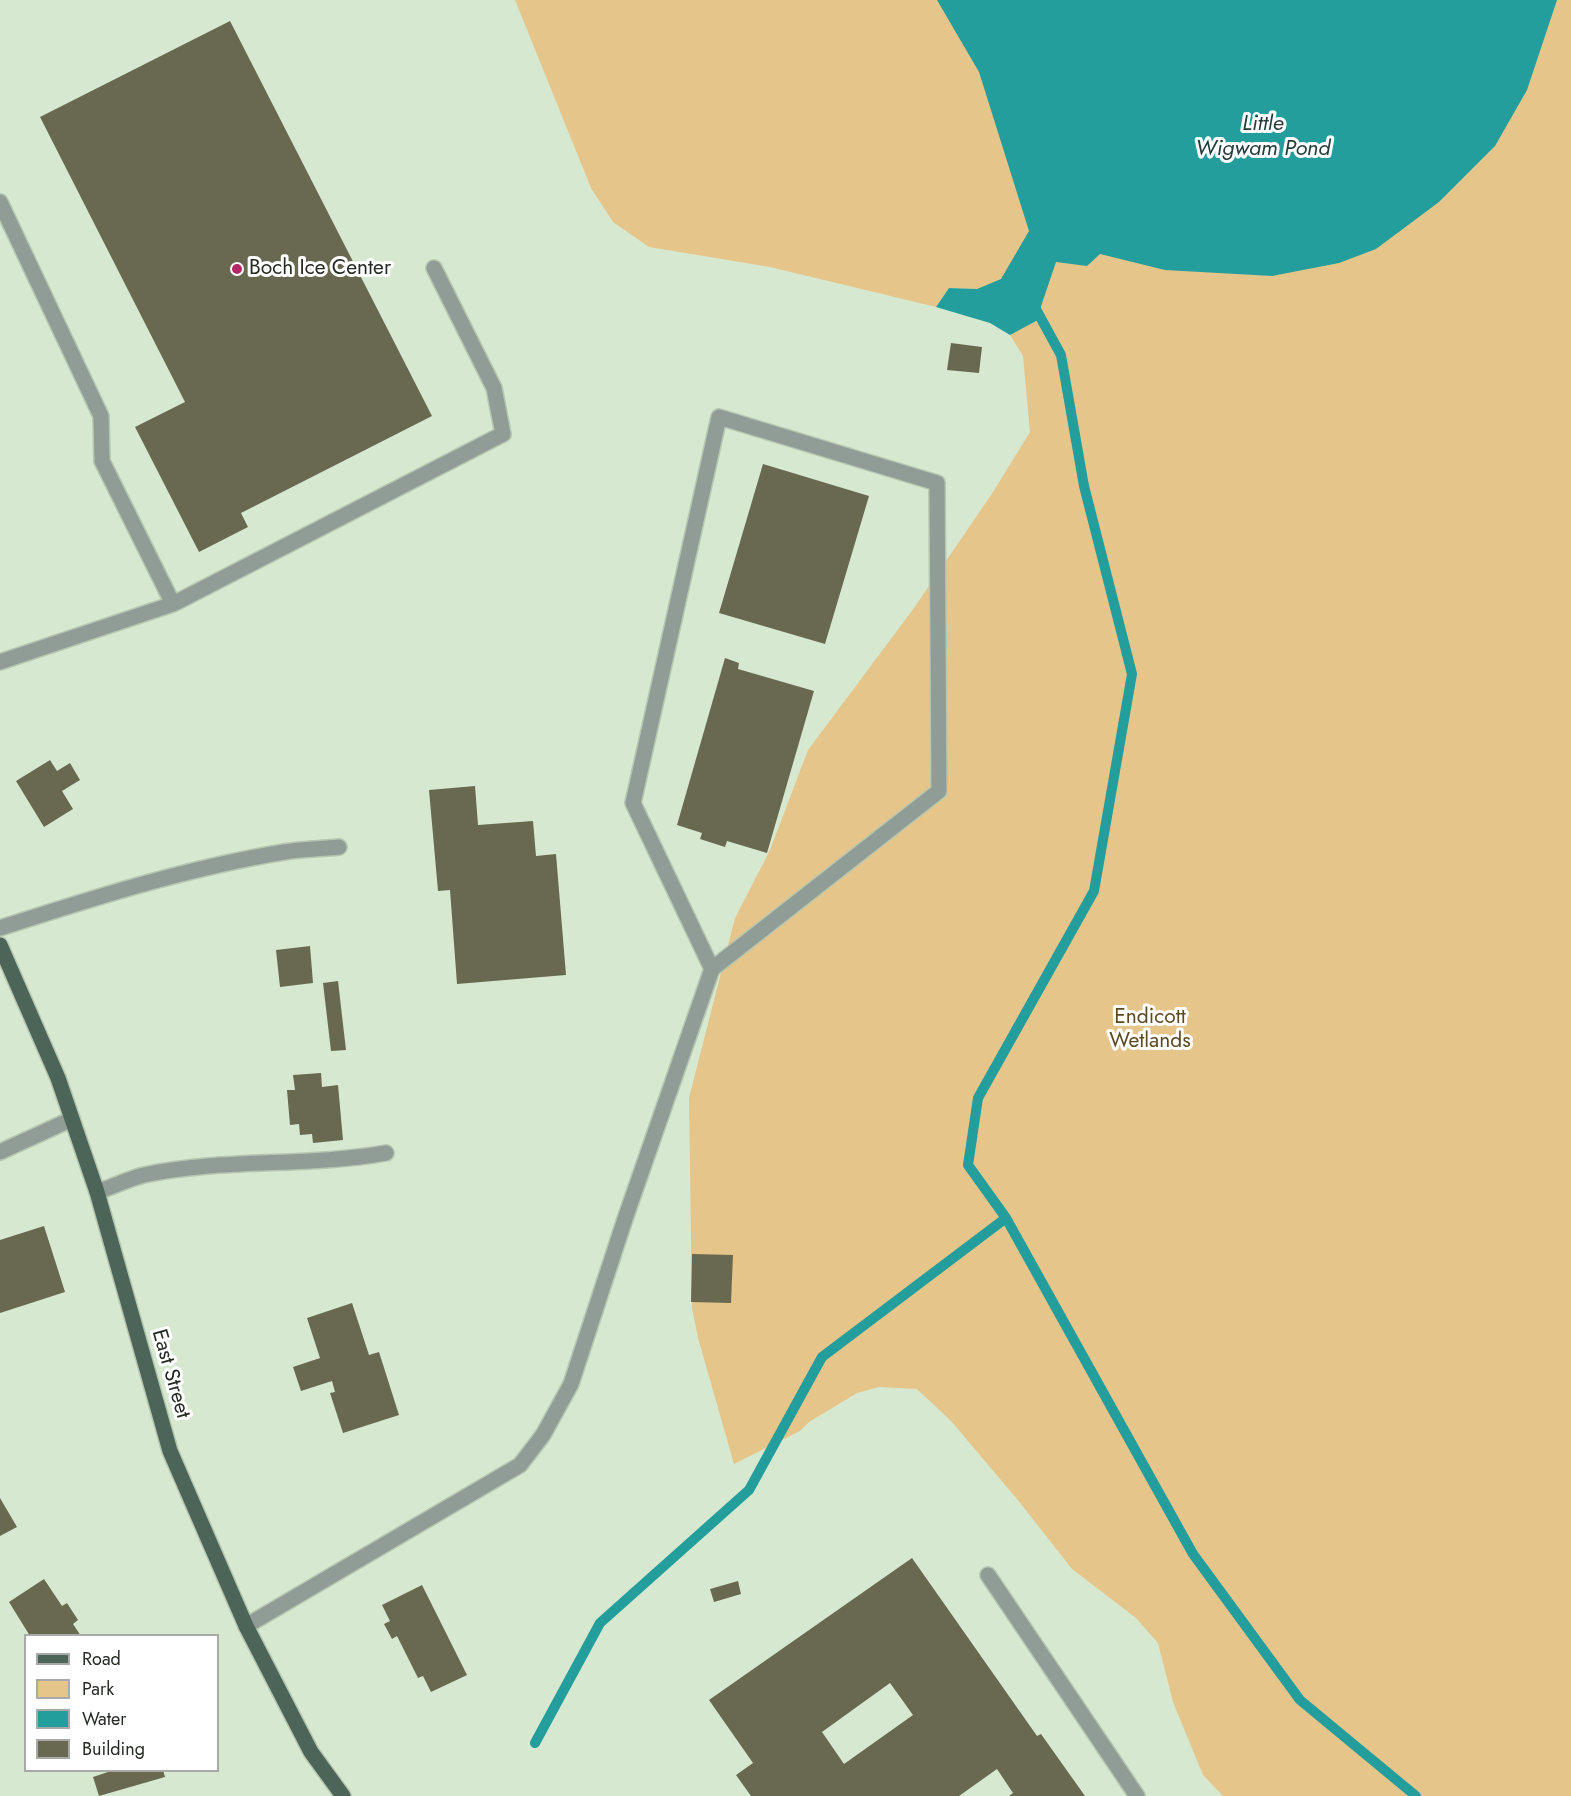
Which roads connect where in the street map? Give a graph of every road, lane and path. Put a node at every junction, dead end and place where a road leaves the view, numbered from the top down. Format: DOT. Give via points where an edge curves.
graph roads {
  1 [pos="0,202"];
  2 [pos="434,268"];
  3 [pos="172,604"];
  4 [pos="0,662"];
  5 [pos="339,847"];
  6 [pos="0,928"];
  7 [pos="0,945"];
  8 [pos="712,969"];
  9 [pos="72,1119"];
  10 [pos="0,1152"];
  11 [pos="386,1153"];
  12 [pos="97,1192"];
  13 [pos="988,1575"];
  14 [pos="246,1626"];
  15 [pos="343,1796"];
  16 [pos="1137,1796"];
  1 -- 3 [label="street" via="101,416 102,461"];
  2 -- 3 [label="street" via="494,388 503,434"];
  3 -- 4 [label="street"];
  5 -- 6 [label="street" via="286,851 192,870"];
  7 -- 9 [label="main road, East Street"];
  8 -- 8 [label="street" via="939,791 937,483 719,417 633,803"];
  8 -- 14 [label="street" via="571,1384 543,1435 520,1465"];
  9 -- 10 [label="street"];
  9 -- 12 [label="main road, East Street"];
  11 -- 12 [label="street" via="188,1168 142,1176"];
  12 -- 14 [label="main road, East Street" via="170,1451"];
  13 -- 16 [label="street"];
  14 -- 15 [label="main road, East Street" via="311,1752"];
}
